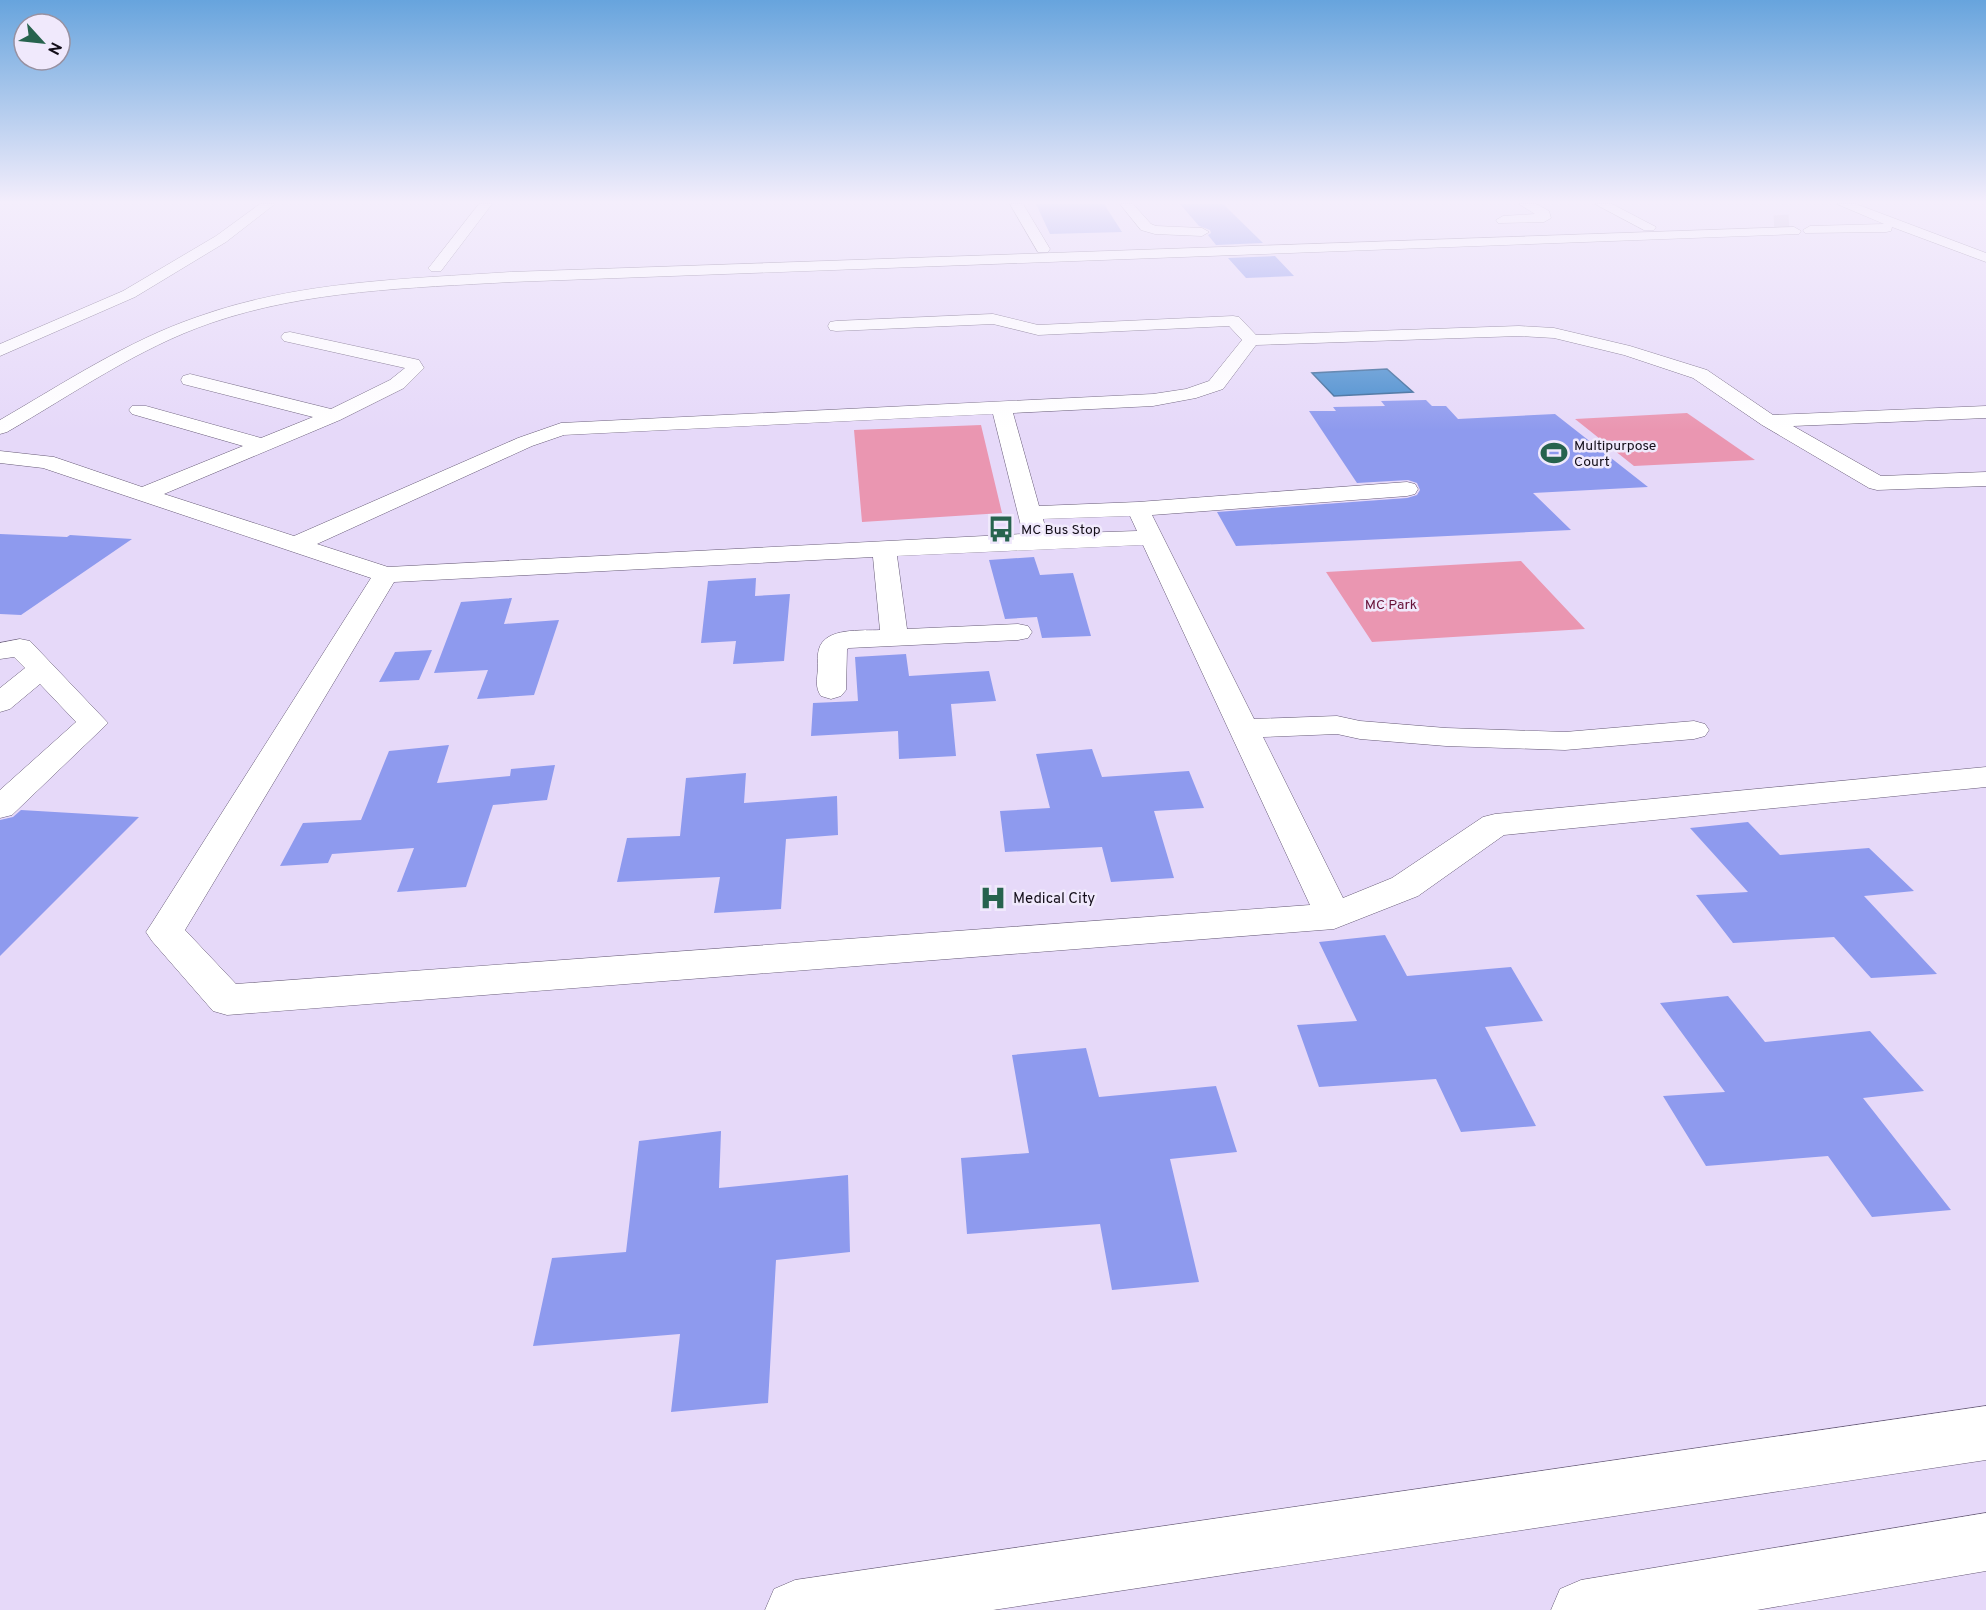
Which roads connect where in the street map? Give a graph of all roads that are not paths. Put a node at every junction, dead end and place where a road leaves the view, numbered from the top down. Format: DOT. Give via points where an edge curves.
graph roads {
  1 [pos="154,279"];
  2 [pos="376,279"];
  3 [pos="478,279"];
  4 [pos="323,289"];
  5 [pos="836,326"];
  6 [pos="290,337"];
  7 [pos="1251,340"];
  8 [pos="0,351"];
  9 [pos="190,380"];
  10 [pos="40,386"];
  11 [pos="1002,409"];
  12 [pos="139,410"];
  13 [pos="1986,412"];
  14 [pos="333,416"];
  15 [pos="1769,421"];
  16 [pos="0,428"];
  17 [pos="263,445"];
  18 [pos="0,457"];
  19 [pos="1986,479"];
  20 [pos="1407,489"];
  21 [pos="144,494"];
  22 [pos="1138,509"];
  23 [pos="1029,513"];
  24 [pos="1152,538"];
  25 [pos="1037,541"];
  26 [pos="297,544"];
  27 [pos="884,549"];
  28 [pos="386,575"];
  29 [pos="1018,632"];
  30 [pos="894,637"];
  31 [pos="0,651"];
  32 [pos="41,669"];
  33 [pos="831,690"];
  34 [pos="0,703"];
  35 [pos="1244,729"];
  36 [pos="1694,730"];
  37 [pos="1986,777"];
  38 [pos="0,808"];
  39 [pos="1334,916"];
  40 [pos="1986,1433"];
  41 [pos="1986,1542"];
  42 [pos="1673,1603"];
  43 [pos="795,1610"];
  44 [pos="1581,1610"];
  1 -- 8 [label="street"];
  2 -- 4 [label="street"];
  3 -- 4 [label="street"];
  4 -- 10 [label="street" via="241,299 162,322"];
  4 -- 16 [label="street" via="207,319 162,336"];
  5 -- 7 [label="street" via="993,320 1038,330 1233,321"];
  6 -- 14 [label="street" via="415,366 397,384"];
  7 -- 11 [label="street" via="1216,386 1189,394 1153,400"];
  7 -- 15 [label="street" via="1554,333 1630,351 1700,374"];
  9 -- 14 [label="street"];
  11 -- 23 [label="street"];
  11 -- 26 [label="street" via="561,429"];
  12 -- 17 [label="street"];
  13 -- 15 [label="street"];
  14 -- 17 [label="street"];
  15 -- 19 [label="street" via="1877,483"];
  17 -- 21 [label="street"];
  18 -- 21 [label="street" via="46,462"];
  20 -- 22 [label="street"];
  21 -- 26 [label="street"];
  22 -- 23 [label="street"];
  22 -- 24 [label="street"];
  23 -- 25 [label="street"];
  24 -- 25 [label="street"];
  24 -- 35 [label="street"];
  25 -- 27 [label="street"];
  26 -- 28 [label="street"];
  27 -- 28 [label="street"];
  27 -- 30 [label="street"];
  28 -- 39 [label="street" via="165,932 227,1000"];
  29 -- 30 [label="street"];
  30 -- 33 [label="street" via="837,643 833,648"];
  31 -- 32 [label="street" via="20,647"];
  32 -- 34 [label="street"];
  32 -- 38 [label="street" via="93,723"];
  35 -- 36 [label="street" via="1337,725 1360,730 1564,741"];
  35 -- 39 [label="street"];
  37 -- 39 [label="street" via="1495,825 1405,887"];
  40 -- 43 [label="street"];
  41 -- 42 [label="street"];
  42 -- 44 [label="street"];
}
